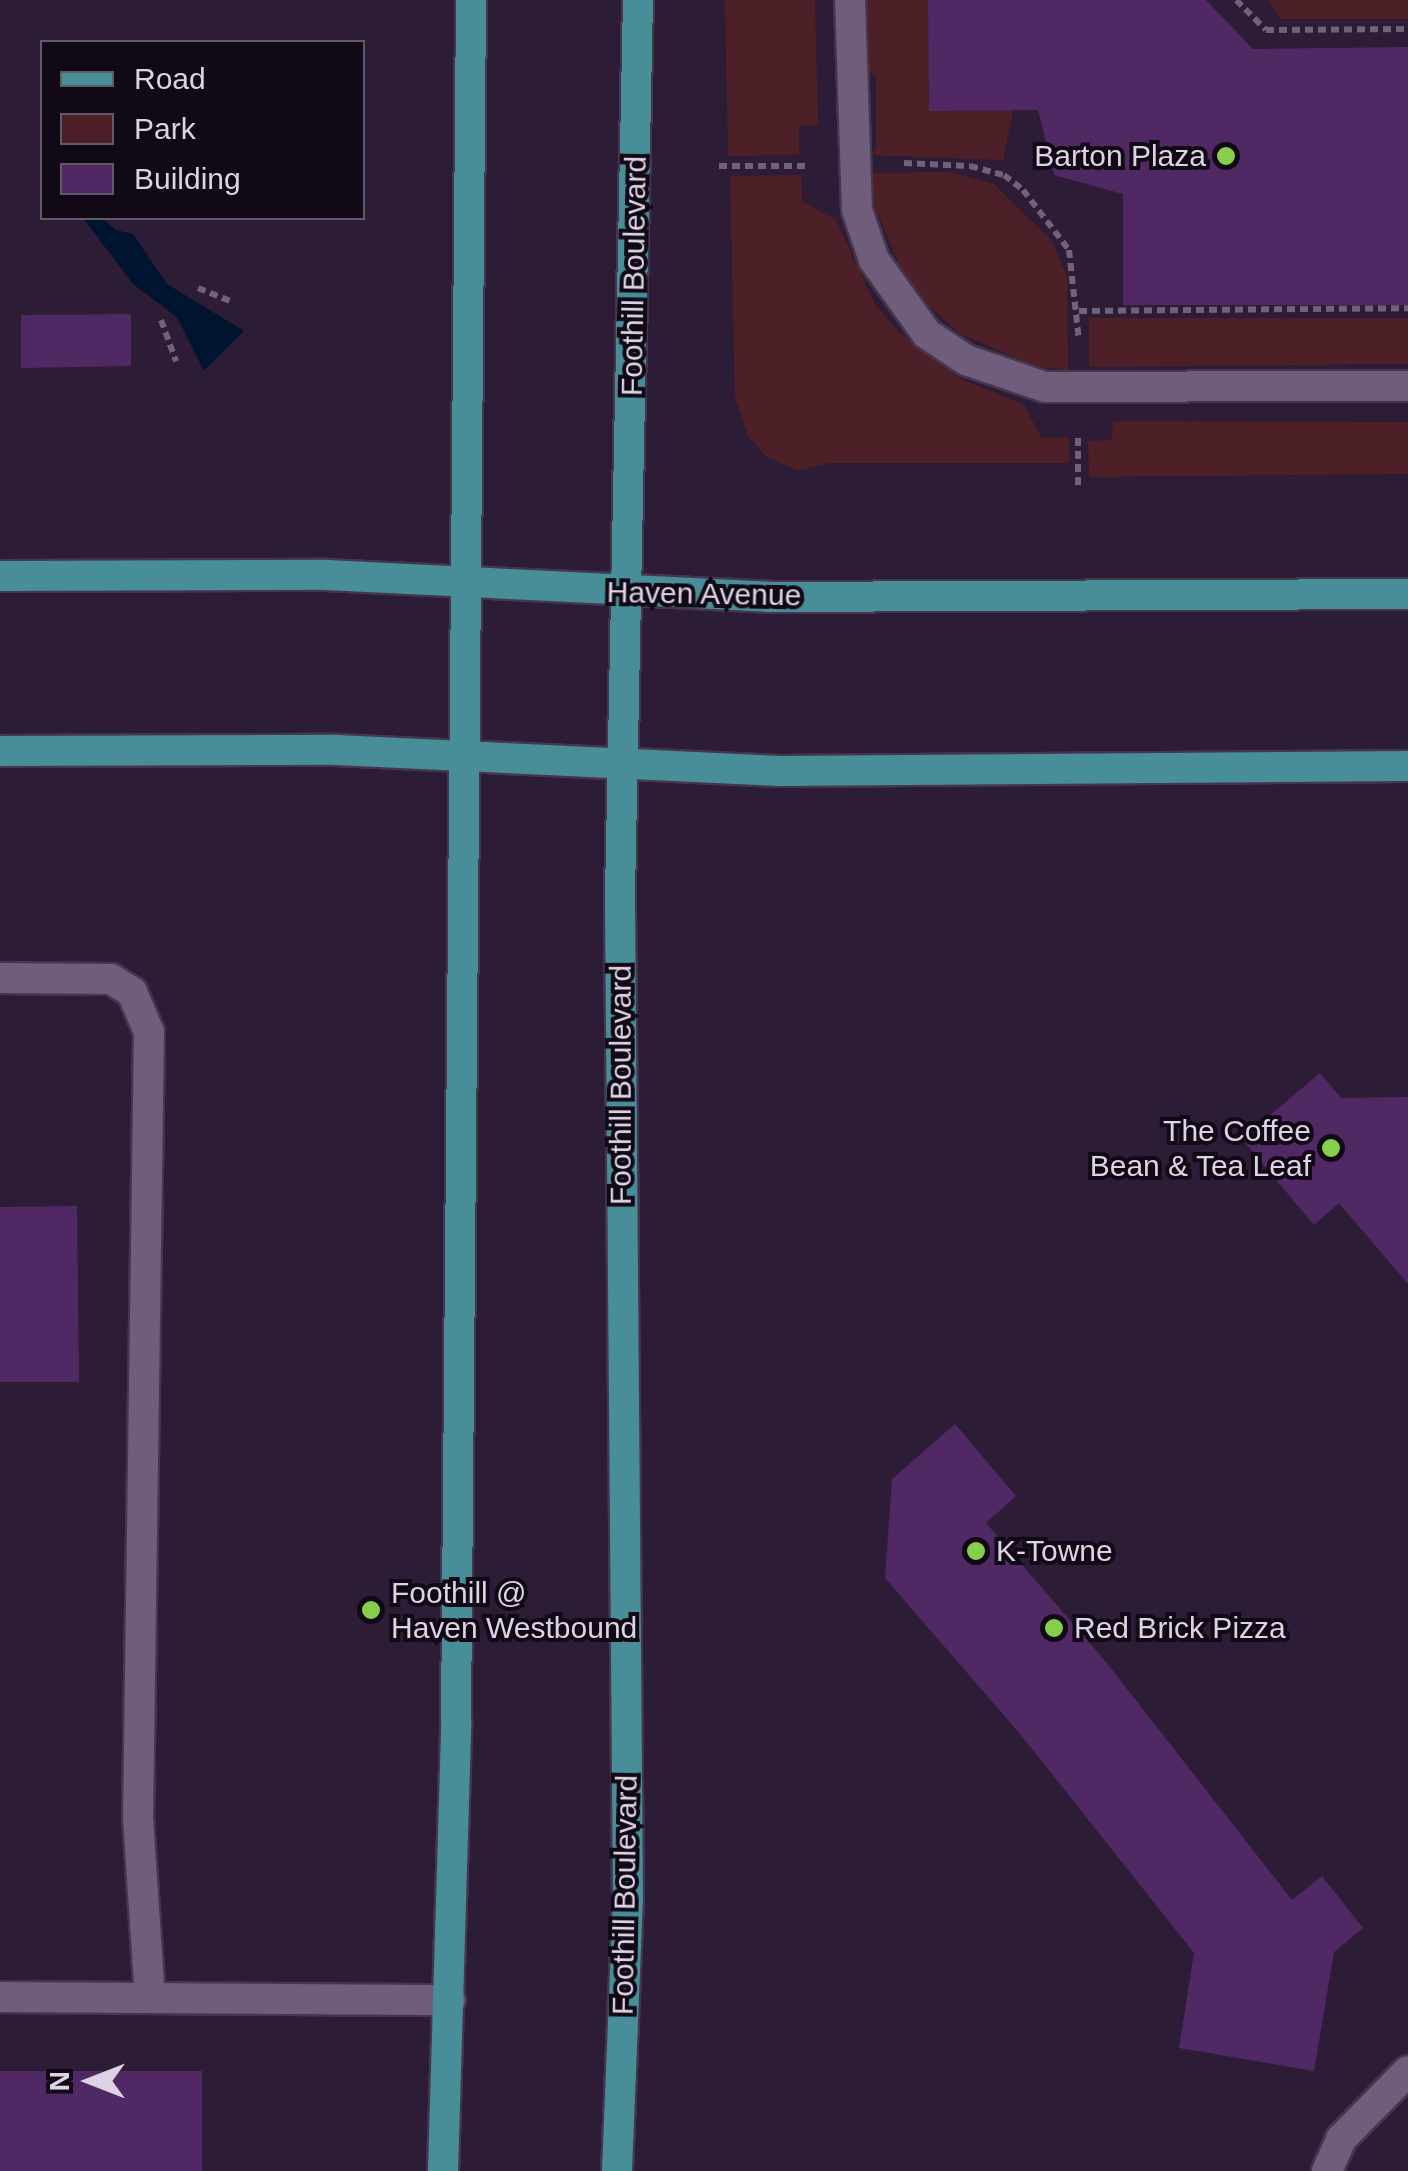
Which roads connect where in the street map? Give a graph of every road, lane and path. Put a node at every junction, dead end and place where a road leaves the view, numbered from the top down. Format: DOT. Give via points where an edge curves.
graph roads {
  1 [pos="471,0"];
  2 [pos="638,0"];
  3 [pos="850,0"];
  4 [pos="1236,0"];
  5 [pos="1408,28"];
  6 [pos="852,164"];
  7 [pos="719,166"];
  8 [pos="198,288"];
  9 [pos="232,302"];
  10 [pos="1408,308"];
  11 [pos="1079,311"];
  12 [pos="161,320"];
  13 [pos="176,361"];
  14 [pos="1408,386"];
  15 [pos="1078,387"];
  16 [pos="1078,486"];
  17 [pos="0,576"];
  18 [pos="470,584"];
  19 [pos="629,594"];
  20 [pos="1408,594"];
  21 [pos="0,751"];
  22 [pos="466,755"];
  23 [pos="622,765"];
  24 [pos="1408,766"];
  25 [pos="0,978"];
  26 [pos="0,1997"];
  27 [pos="150,1998"];
  28 [pos="450,2000"];
  29 [pos="1408,2071"];
  30 [pos="443,2171"];
  31 [pos="617,2171"];
  32 [pos="1327,2171"];
  1 -- 18 [label="main road"];
  2 -- 19 [label="main road, Foothill Boulevard"];
  3 -- 6 [label="lane"];
  4 -- 5 [label="path" via="1266,30"];
  6 -- 7 [label="path"];
  6 -- 11 [label="path" via="947,162 1004,175 1069,250"];
  6 -- 15 [label="lane" via="857,210 874,260 928,334 1009,380"];
  8 -- 9 [label="path"];
  10 -- 11 [label="path"];
  11 -- 15 [label="path"];
  12 -- 13 [label="path"];
  14 -- 15 [label="lane"];
  15 -- 16 [label="path"];
  17 -- 18 [label="main road, Haven Avenue" via="326,575"];
  18 -- 19 [label="main road, Haven Avenue"];
  18 -- 22 [label="main road"];
  19 -- 20 [label="main road, Haven Avenue" via="1057,600"];
  19 -- 23 [label="main road, Foothill Boulevard"];
  21 -- 22 [label="main road"];
  22 -- 23 [label="main road"];
  22 -- 28 [label="main road"];
  23 -- 24 [label="main road" via="780,771"];
  23 -- 31 [label="main road, Foothill Boulevard" via="628,1900"];
  25 -- 27 [label="lane" via="112,979 132,992 149,1032 138,1818"];
  26 -- 27 [label="lane"];
  27 -- 28 [label="lane"];
  28 -- 30 [label="main road"];
  29 -- 32 [label="lane" via="1342,2139"];
}
